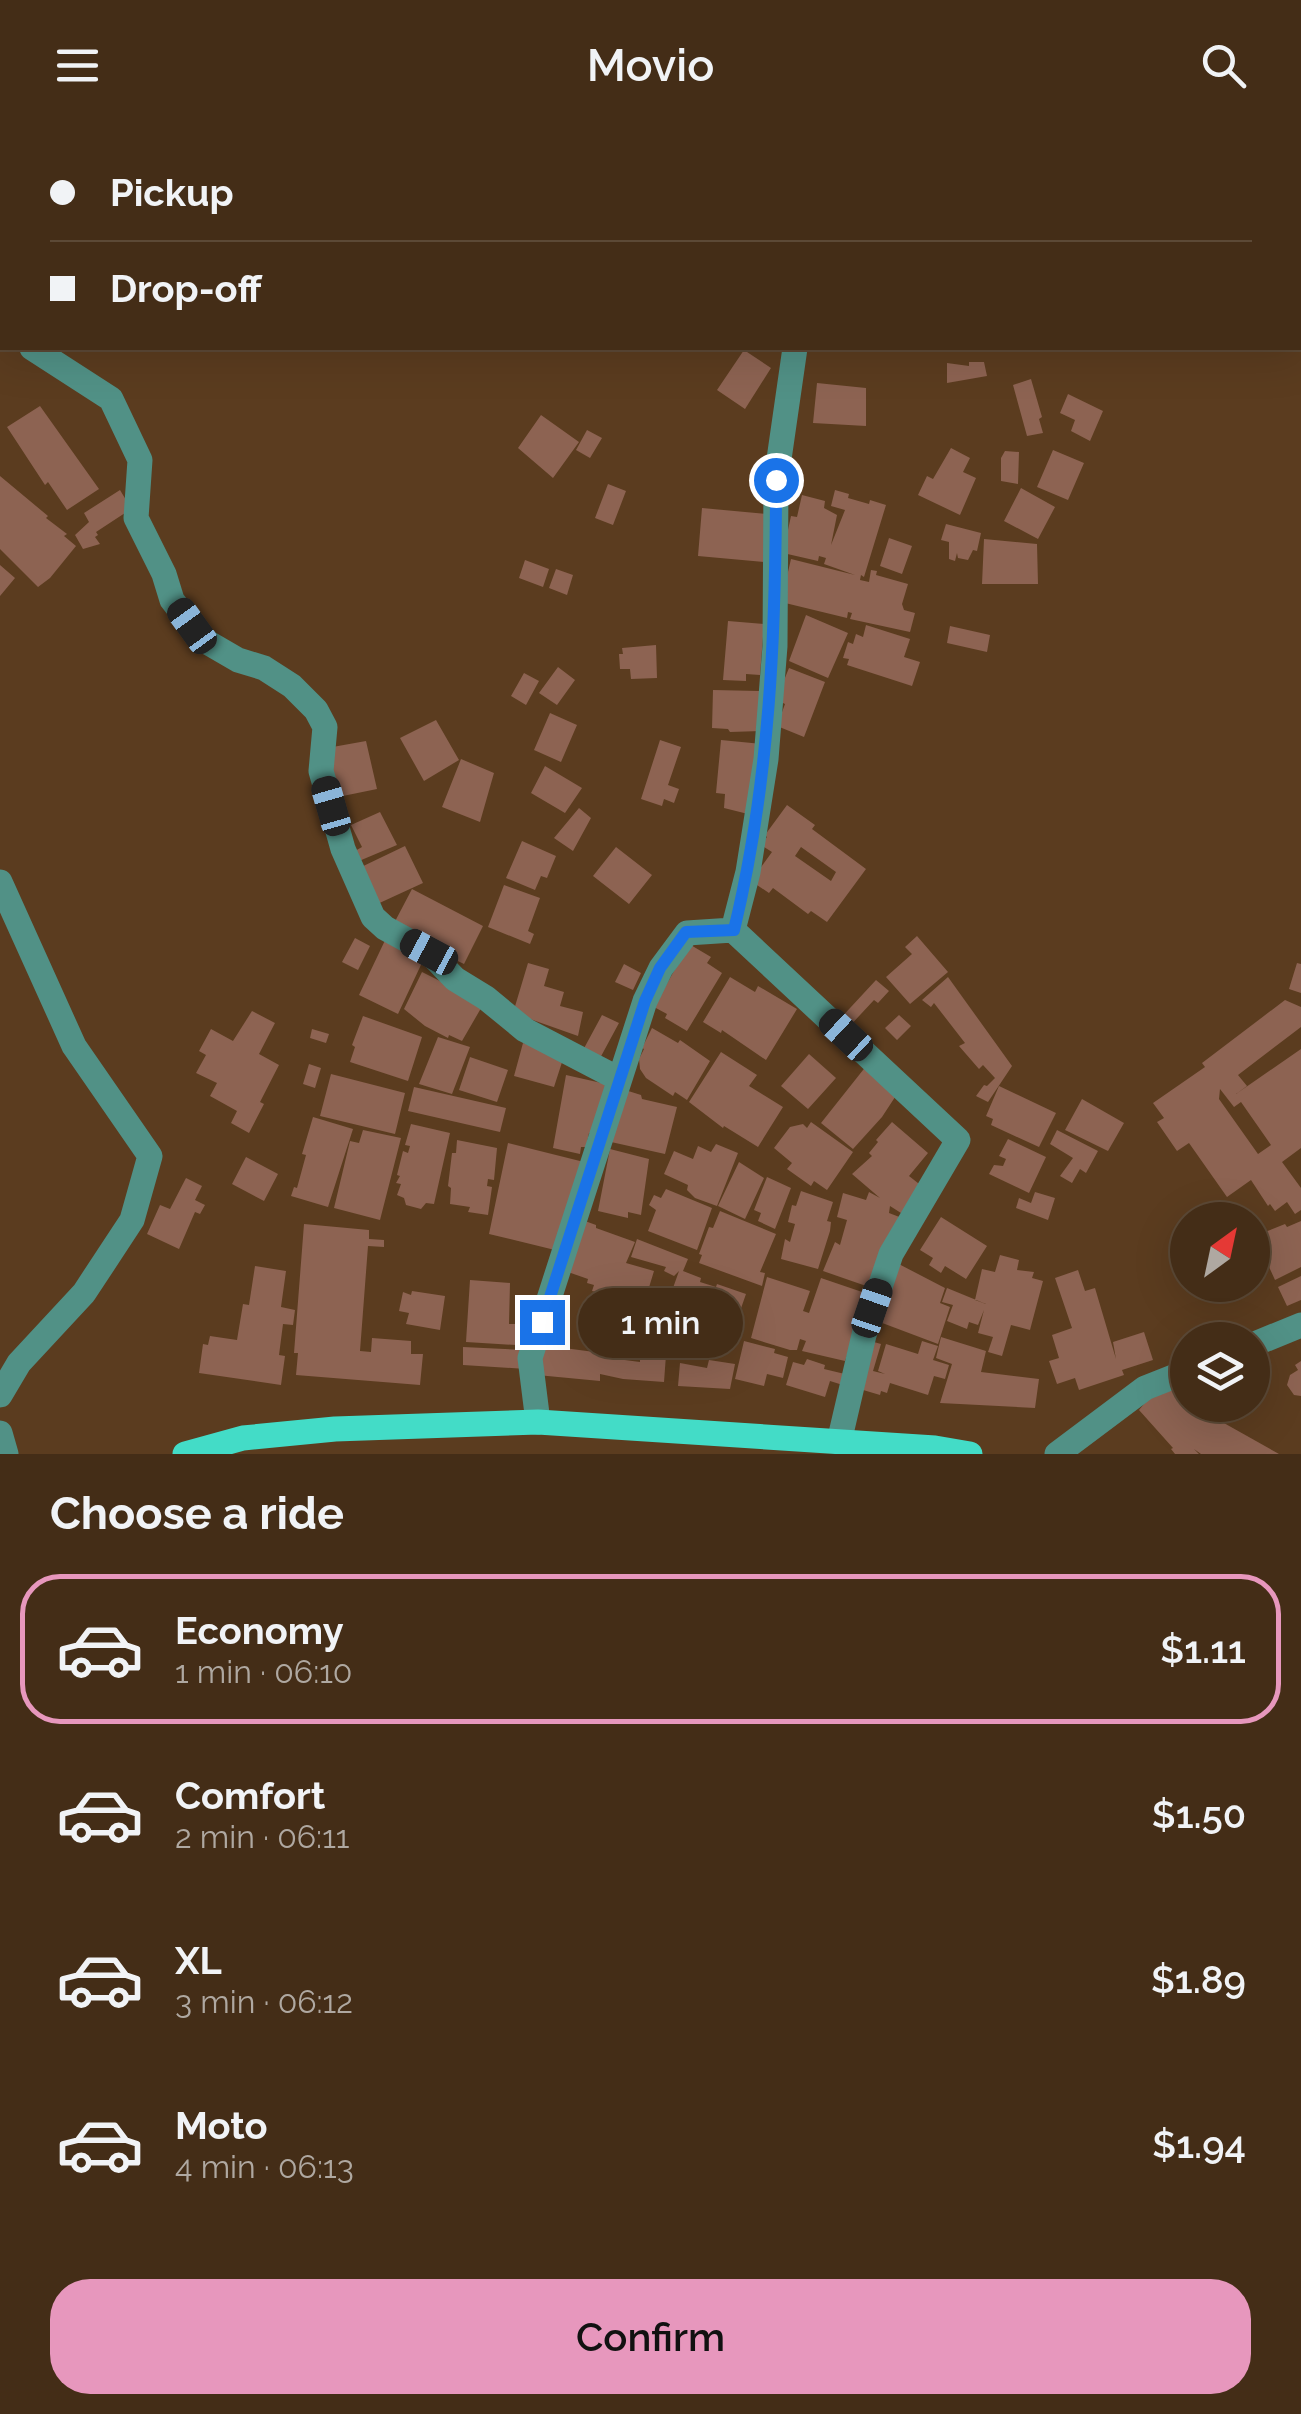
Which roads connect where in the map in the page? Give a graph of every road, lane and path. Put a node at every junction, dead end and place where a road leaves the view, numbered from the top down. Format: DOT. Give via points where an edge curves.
graph roads {
  1 [pos="35,350"];
  2 [pos="795,350"];
  3 [pos="0,882"];
  4 [pos="734,930"];
  5 [pos="619,1078"];
  6 [pos="1301,1325"];
  7 [pos="1270,1338"];
  8 [pos="1170,1378"];
  9 [pos="0,1395"];
  10 [pos="538,1422"];
  11 [pos="0,1433"];
  12 [pos="839,1442"];
  13 [pos="6,1454"];
  14 [pos="185,1454"];
  15 [pos="970,1454"];
  16 [pos="1057,1454"];
  1 -- 5 [label="street" via="111,398 140,460 136,518 172,600 192,626 222,651 292,686 316,710 325,727 321,770 374,918 429,952 525,1030"];
  2 -- 4 [label="street" via="776,480 766,759"];
  3 -- 9 [label="street" via="74,1046 150,1156 132,1220 84,1293 18,1363"];
  4 -- 5 [label="street" via="686,932 660,968"];
  4 -- 12 [label="street" via="958,1140 890,1254"];
  5 -- 10 [label="street" via="530,1358"];
  6 -- 7 [label="street"];
  8 -- 16 [label="street" via="1145,1388"];
  10 -- 12 [label="main road"];
  10 -- 14 [label="main road" via="335,1429 243,1438"];
  11 -- 13 [label="street"];
  12 -- 15 [label="main road"];
}
